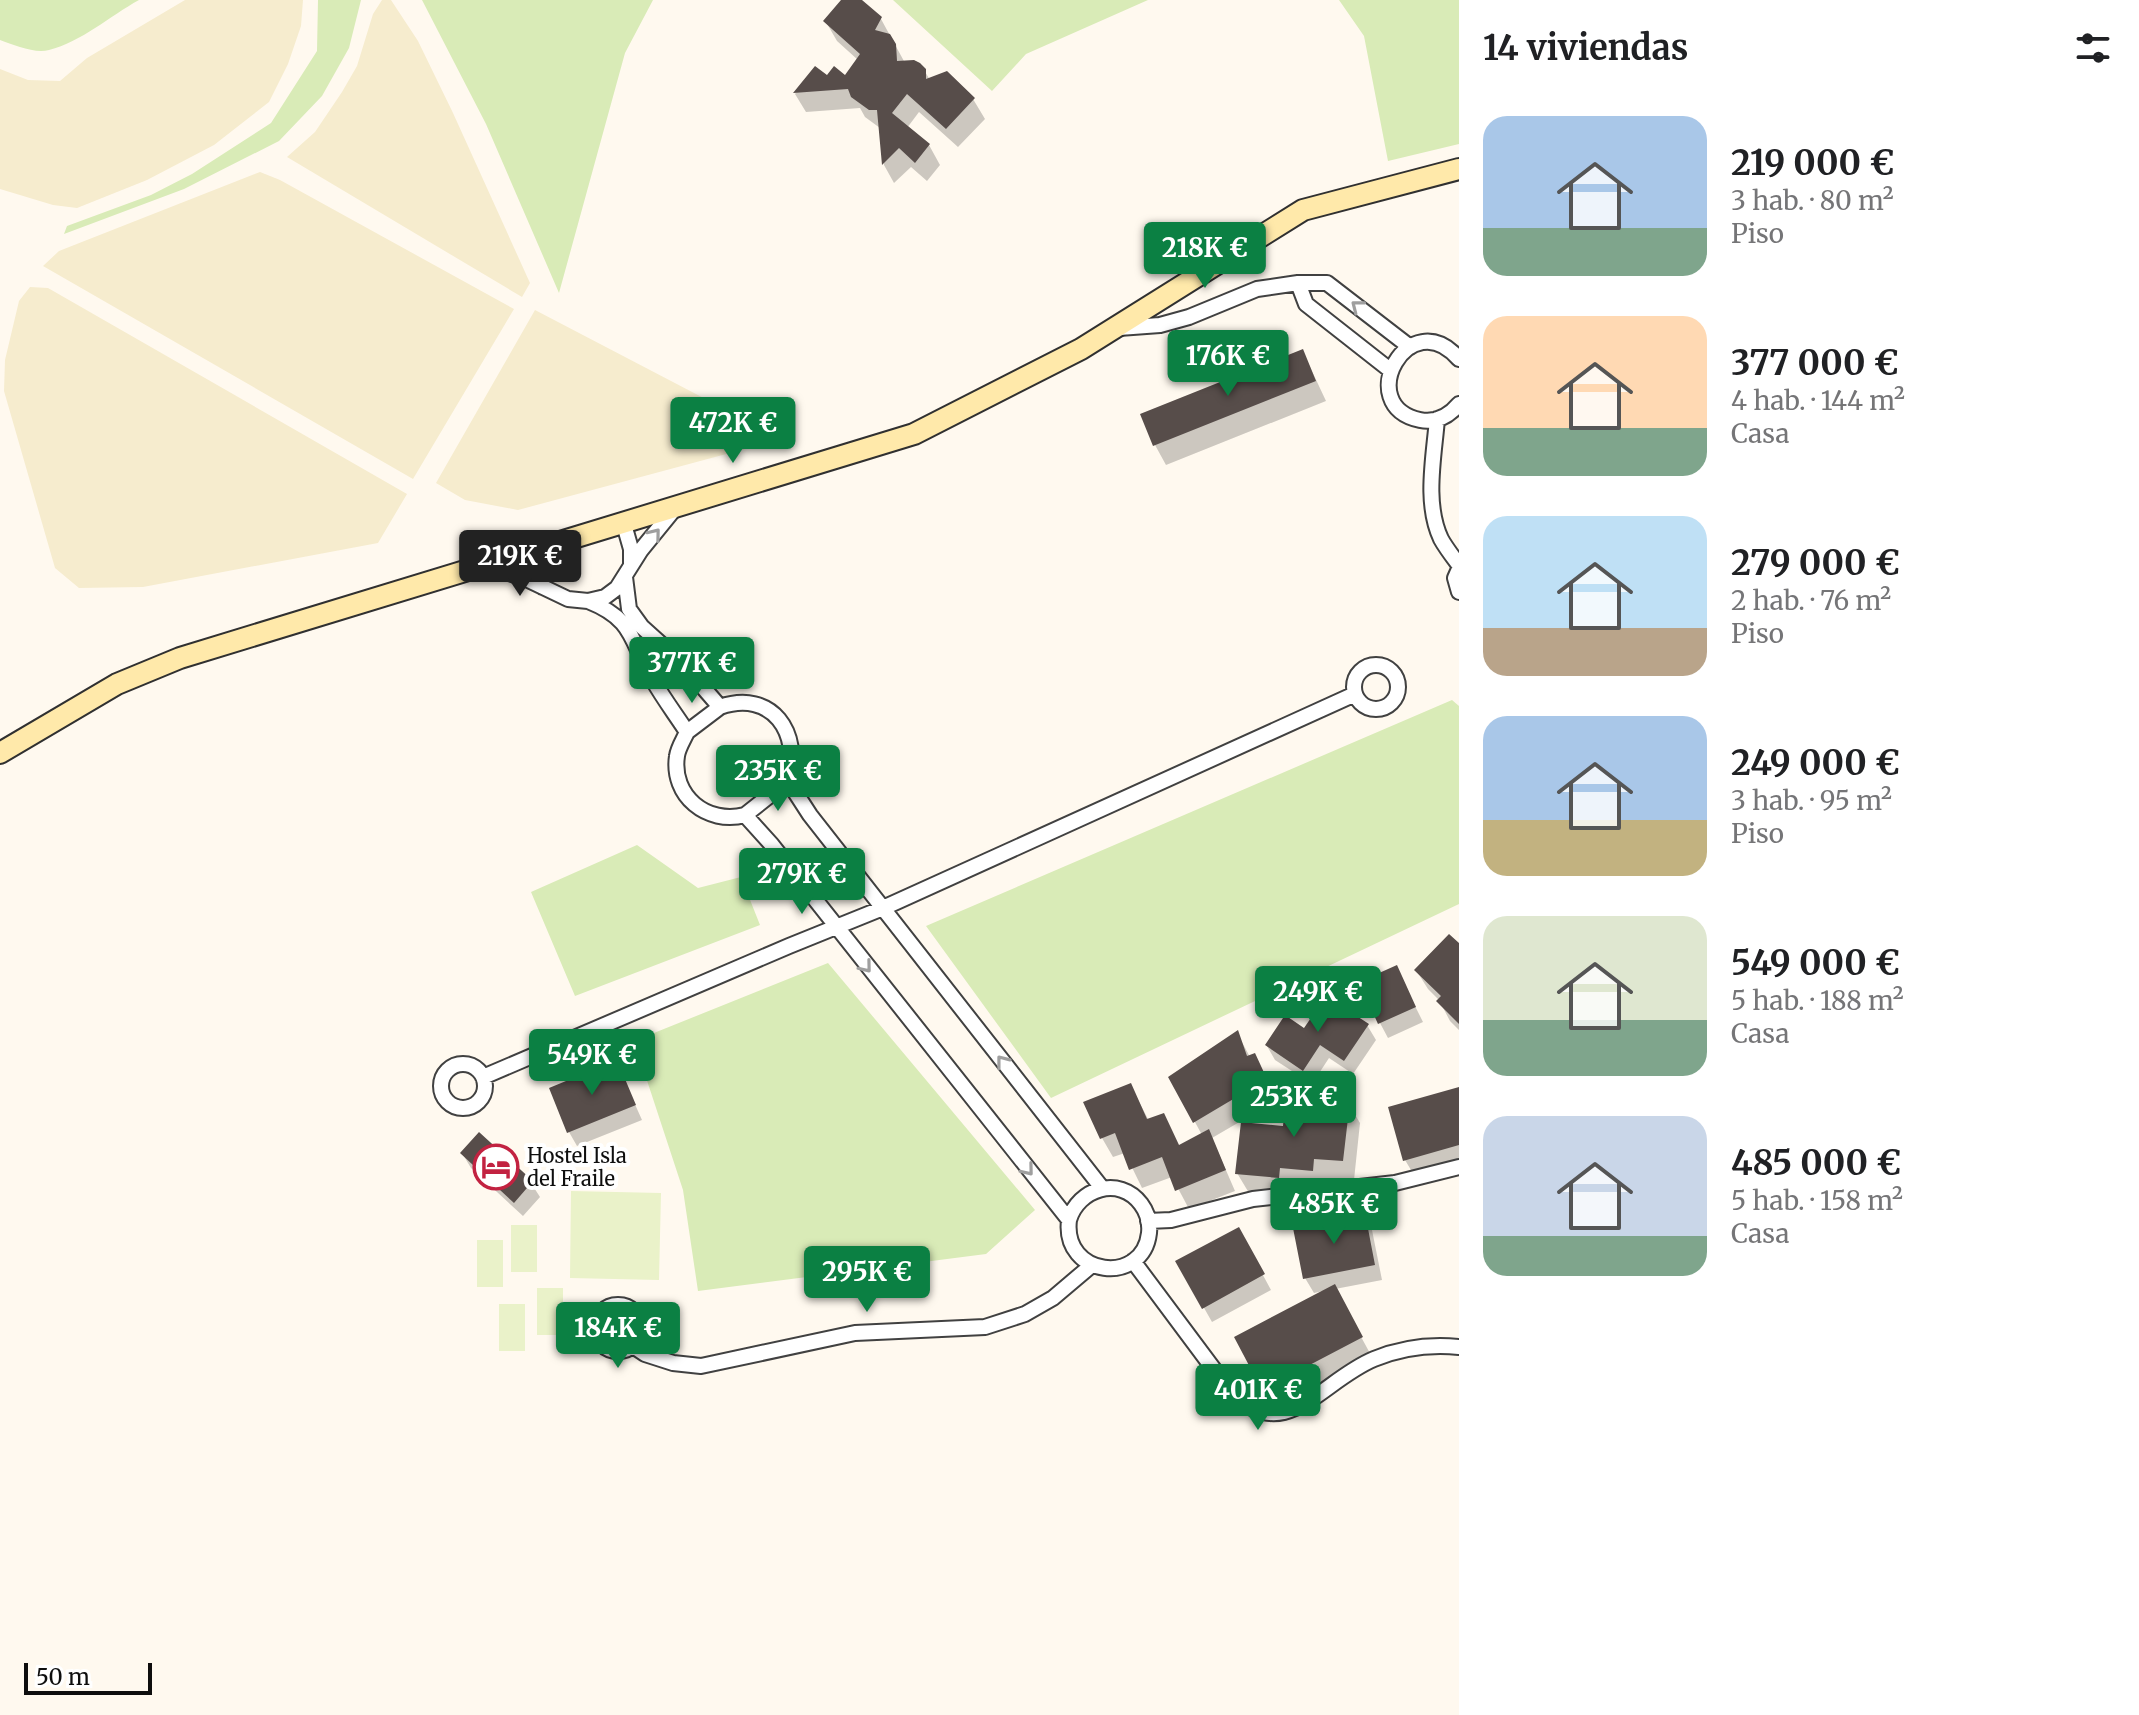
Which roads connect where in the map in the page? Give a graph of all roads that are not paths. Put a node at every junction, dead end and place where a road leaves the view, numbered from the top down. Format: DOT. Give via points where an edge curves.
graph roads {
  1 [pos="1459,169"];
  2 [pos="1298,283"];
  3 [pos="1114,328"];
  4 [pos="1410,347"];
  5 [pos="1459,359"];
  6 [pos="1390,370"];
  7 [pos="1459,404"];
  8 [pos="1437,419"];
  9 [pos="679,504"];
  10 [pos="623,521"];
  11 [pos="525,552"];
  12 [pos="485,565"];
  13 [pos="1459,567"];
  14 [pos="628,571"];
  15 [pos="545,590"];
  16 [pos="1459,592"];
  17 [pos="588,601"];
  18 [pos="1355,694"];
  19 [pos="720,707"];
  20 [pos="687,732"];
  21 [pos="0,753"];
  22 [pos="788,781"];
  23 [pos="745,815"];
  24 [pos="883,908"];
  25 [pos="836,929"];
  26 [pos="483,1077"];
  27 [pos="1459,1167"];
  28 [pos="1102,1188"];
  29 [pos="1069,1220"];
  30 [pos="1148,1221"];
  31 [pos="1133,1261"];
  32 [pos="1092,1265"];
  33 [pos="633,1346"];
  34 [pos="1459,1347"];
  1 -- 3 [label="main road" via="1303,210"];
  2 -- 3 [label="street" via="1257,289 1160,325"];
  4 -- 2 [label="street, one-way" via="1327,283"];
  2 -- 6 [label="street" via="1306,304"];
  3 -- 9 [label="main road" via="914,434"];
  4 -- 5 [label="street" via="1435,344"];
  4 -- 6 [label="street"];
  6 -- 8 [label="street" via="1396,405 1413,418"];
  7 -- 8 [label="street"];
  8 -- 13 [label="street" via="1433,513 1441,539"];
  9 -- 10 [label="main road"];
  14 -- 9 [label="street, one-way"];
  10 -- 11 [label="main road"];
  10 -- 14 [label="street" via="631,549"];
  11 -- 12 [label="main road"];
  11 -- 15 [label="street"];
  12 -- 15 [label="street"];
  12 -- 21 [label="main road" via="180,658 117,684"];
  13 -- 16 [label="street"];
  14 -- 17 [label="street" via="605,597"];
  14 -- 19 [label="street" via="629,609"];
  15 -- 17 [label="street"];
  17 -- 20 [label="street" via="619,618 634,637 651,678"];
  18 -- 24 [label="street"];
  19 -- 20 [label="street"];
  19 -- 22 [label="street" via="751,702 780,721 793,749"];
  20 -- 23 [label="street" via="677,754 678,779 691,801 706,814"];
  22 -- 23 [label="street"];
  22 -- 24 [label="street"];
  23 -- 25 [label="street"];
  24 -- 25 [label="street"];
  28 -- 24 [label="street, one-way"];
  25 -- 26 [label="street"];
  25 -- 29 [label="street, one-way"];
  27 -- 30 [label="street" via="1395,1183 1253,1199"];
  28 -- 29 [label="street" via="1081,1198"];
  28 -- 30 [label="street" via="1134,1197"];
  29 -- 32 [label="street" via="1072,1246"];
  30 -- 31 [label="street" via="1146,1244"];
  31 -- 32 [label="street" via="1109,1268"];
  31 -- 34 [label="street" via="1233,1395 1250,1410 1273,1416 1297,1409 1346,1374 1402,1350"];
  32 -- 33 [label="street" via="1053,1298 985,1327 855,1333 701,1366 673,1363"];
}
